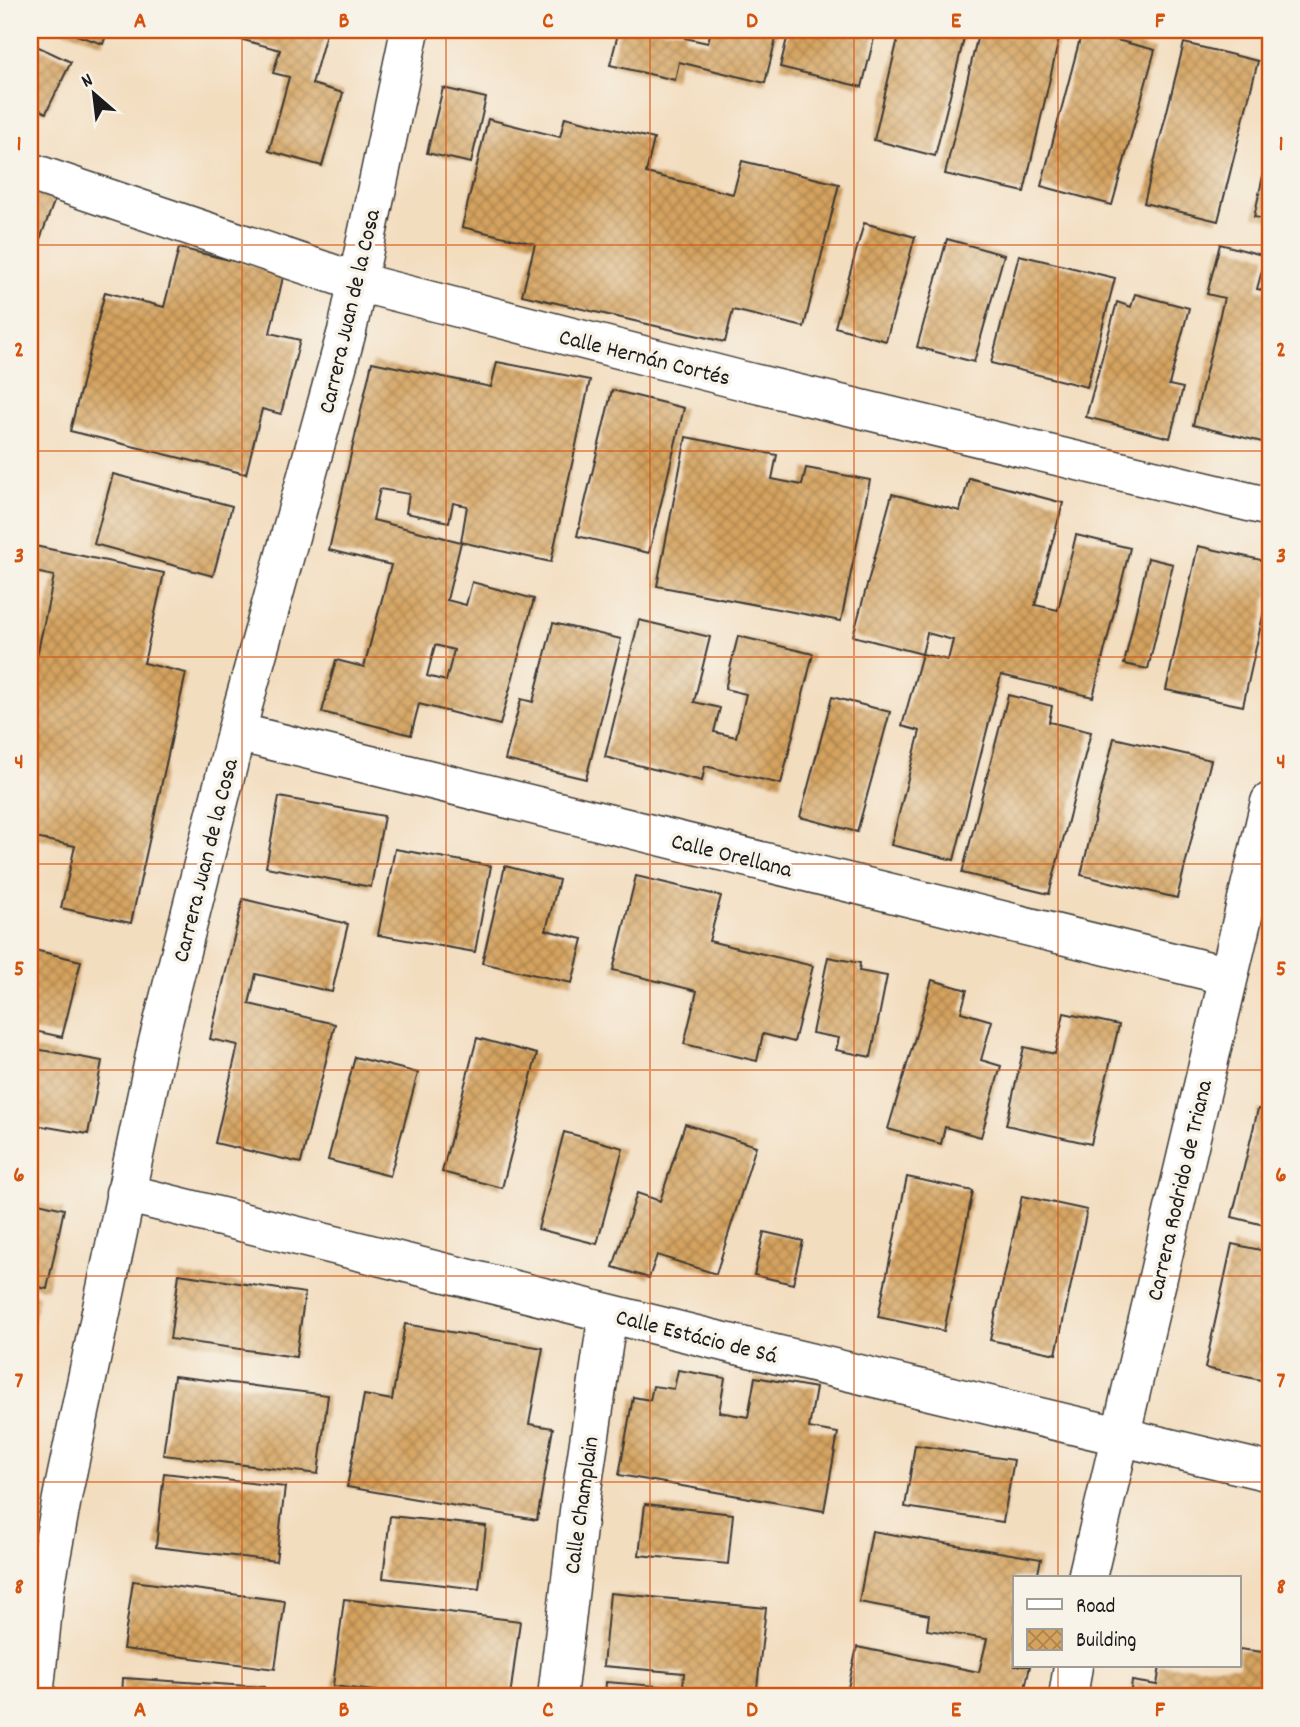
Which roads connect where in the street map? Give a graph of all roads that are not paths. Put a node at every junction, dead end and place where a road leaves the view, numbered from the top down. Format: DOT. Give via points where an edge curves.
graph roads {
  1 [pos="410,30"];
  2 [pos="30,172"];
  3 [pos="357,282"];
  4 [pos="1270,507"];
  5 [pos="236,732"];
  6 [pos="1270,802"];
  7 [pos="1229,976"];
  8 [pos="125,1193"];
  9 [pos="608,1313"];
  10 [pos="1118,1435"];
  11 [pos="1270,1472"];
  12 [pos="1087,1576"];
  13 [pos="1073,1668"];
  14 [pos="34,1697"];
  15 [pos="557,1697"];
  16 [pos="1068,1697"];
  1 -- 3 [label="street, Carrera Juan de la Cosa"];
  2 -- 3 [label="street, Calle Hernán Cortés"];
  3 -- 4 [label="street, Calle Hernán Cortés" via="744,381"];
  3 -- 5 [label="street, Carrera Juan de la Cosa"];
  5 -- 7 [label="street, Calle Orellana"];
  5 -- 8 [label="street, Carrera Juan de la Cosa"];
  6 -- 7 [label="street, Carrera Rodrido de Triana"];
  7 -- 10 [label="street, Carrera Rodrido de Triana"];
  8 -- 9 [label="street, Calle Estácio de Sá"];
  8 -- 14 [label="street, Carrera Juan de la Cosa" via="53,1548"];
  9 -- 10 [label="street, Calle Estácio de Sá"];
  9 -- 15 [label="street, Calle Champlain"];
  10 -- 11 [label="street, Calle Estácio de Sá"];
  10 -- 12 [label="street, Carrera Rodrido de Triana"];
  13 -- 16 [label="street"];
}
